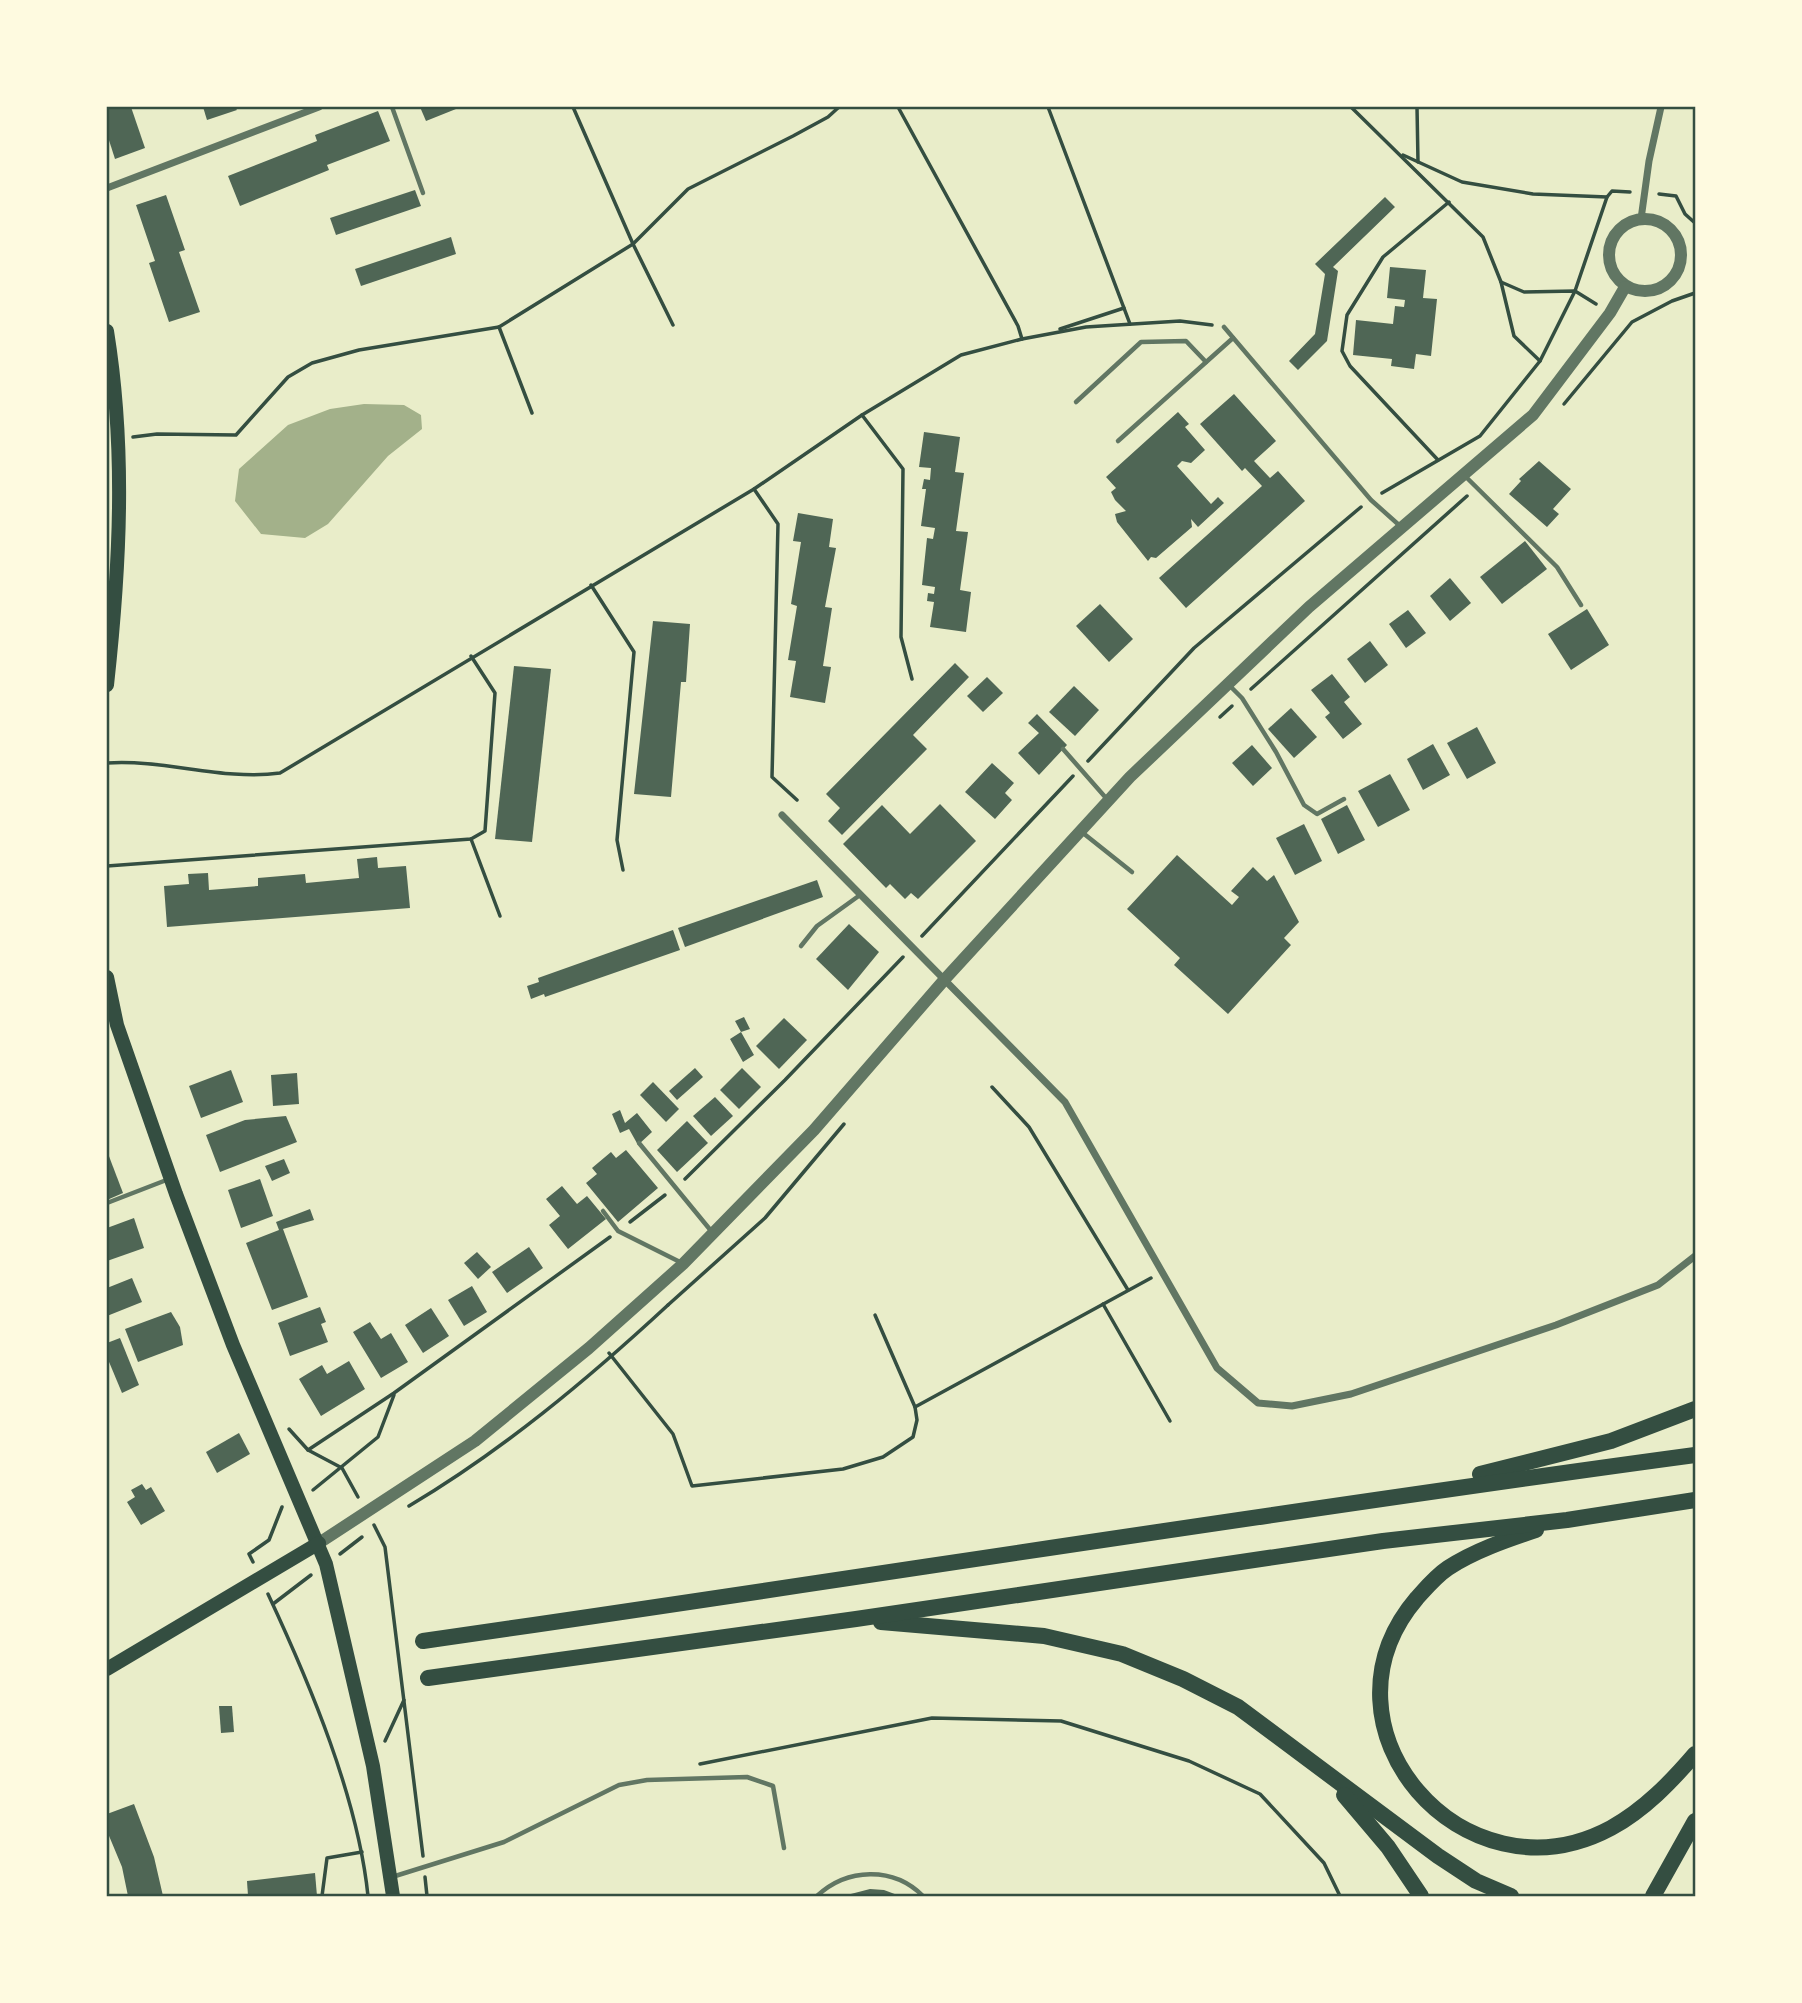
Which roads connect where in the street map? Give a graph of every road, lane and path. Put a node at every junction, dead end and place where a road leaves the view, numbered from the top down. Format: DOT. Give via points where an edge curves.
graph roads {
  1 [pos="319,107"];
  2 [pos="392,107"];
  3 [pos="573,107"];
  4 [pos="839,107"];
  5 [pos="898,107"];
  6 [pos="1048,107"];
  7 [pos="1351,107"];
  8 [pos="1417,107"];
  9 [pos="1661,107"];
  10 [pos="1398,152"];
  11 [pos="1418,162"];
  12 [pos="107,188"];
  13 [pos="423,193"];
  14 [pos="1449,202"];
  15 [pos="1685,214"];
  16 [pos="1641,219"];
  17 [pos="1695,223"];
  18 [pos="633,244"];
  19 [pos="1681,258"];
  20 [pos="1695,260"];
  21 [pos="1501,282"];
  22 [pos="1625,286"];
  23 [pos="1575,291"];
  24 [pos="1695,293"];
  25 [pos="1124,308"];
  26 [pos="1130,324"];
  27 [pos="673,325"];
  28 [pos="499,327"];
  29 [pos="1224,327"];
  30 [pos="107,331"];
  31 [pos="1055,332"];
  32 [pos="1233,338"];
  33 [pos="1022,339"];
  34 [pos="1540,361"];
  35 [pos="1206,362"];
  36 [pos="1076,402"];
  37 [pos="1557,412"];
  38 [pos="532,414"];
  39 [pos="862,415"];
  40 [pos="119,439"];
  41 [pos="1118,441"];
  42 [pos="1438,460"];
  43 [pos="1463,475"];
  44 [pos="1477,488"];
  45 [pos="754,489"];
  46 [pos="1371,500"];
  47 [pos="1403,528"];
  48 [pos="591,585"];
  49 [pos="1581,605"];
  50 [pos="471,656"];
  51 [pos="912,679"];
  52 [pos="1227,683"];
  53 [pos="107,685"];
  54 [pos="1242,698"];
  55 [pos="1213,724"];
  56 [pos="1063,749"];
  57 [pos="107,763"];
  58 [pos="1080,769"];
  59 [pos="1344,799"];
  60 [pos="797,800"];
  61 [pos="1108,800"];
  62 [pos="782,815"];
  63 [pos="1080,831"];
  64 [pos="471,839"];
  65 [pos="107,866"];
  66 [pos="623,870"];
  67 [pos="1132,872"];
  68 [pos="861,895"];
  69 [pos="500,916"];
  70 [pos="801,946"];
  71 [pos="913,947"];
  72 [pos="107,977"];
  73 [pos="945,979"];
  74 [pos="992,1087"];
  75 [pos="852,1114"];
  76 [pos="639,1143"];
  77 [pos="170,1179"];
  78 [pos="674,1188"];
  79 [pos="107,1203"];
  80 [pos="603,1211"];
  81 [pos="618,1231"];
  82 [pos="714,1233"];
  83 [pos="1695,1256"];
  84 [pos="683,1264"];
  85 [pos="1162,1272"];
  86 [pos="1128,1290"];
  87 [pos="1103,1304"];
  88 [pos="668,1305"];
  89 [pos="875,1315"];
  90 [pos="598,1341"];
  91 [pos="394,1393"];
  92 [pos="915,1407"];
  93 [pos="1695,1409"];
  94 [pos="281,1420"];
  95 [pos="1170,1421"];
  96 [pos="308,1450"];
  97 [pos="1695,1455"];
  98 [pos="342,1468"];
  99 [pos="1382,1497"];
  100 [pos="1695,1500"];
  101 [pos="366,1511"];
  102 [pos="1567,1520"];
  103 [pos="319,1543"];
  104 [pos="273,1604"];
  105 [pos="856,1619"];
  106 [pos="424,1641"];
  107 [pos="107,1669"];
  108 [pos="428,1678"];
  109 [pos="405,1699"];
  110 [pos="1695,1754"];
  111 [pos="695,1765"];
  112 [pos="373,1766"];
  113 [pos="1329,1777"];
  114 [pos="1695,1821"];
  115 [pos="784,1847"];
  116 [pos="362,1852"];
  117 [pos="424,1869"];
  118 [pos="391,1877"];
  119 [pos="322,1896"];
  120 [pos="368,1896"];
  121 [pos="393,1896"];
  122 [pos="427,1896"];
  123 [pos="817,1896"];
  124 [pos="923,1896"];
  125 [pos="1340,1896"];
  126 [pos="1421,1896"];
  127 [pos="1511,1896"];
  128 [pos="1653,1896"];
  1 -- 12 [label="street"];
  2 -- 13 [label="lane"];
  3 -- 18 [label="path"];
  4 -- 18 [label="path" via="828,117 688,189"];
  5 -- 33 [label="path"];
  6 -- 25 [label="path"];
  7 -- 10 [label="path"];
  8 -- 11 [label="path"];
  9 -- 16 [label="street"];
  10 -- 11 [label="path"];
  10 -- 14 [label="path"];
  11 -- 23 [label="path" via="1462,182 1533,194 1607,197"];
  14 -- 21 [label="path" via="1483,237"];
  14 -- 42 [label="path" via="1382,257 1347,315 1342,351 1350,366"];
  15 -- 17 [label="path"];
  16 -- 19 [label="street" via="1671,229"];
  16 -- 22 [label="street" via="1621,228 1609,247 1611,269"];
  18 -- 27 [label="path"];
  18 -- 28 [label="path"];
  19 -- 20 [label="street"];
  19 -- 22 [label="street" via="1668,284 1654,291 1639,292"];
  21 -- 23 [label="path" via="1524,292"];
  21 -- 34 [label="path" via="1514,336"];
  22 -- 43 [label="street" via="1611,313 1533,415"];
  23 -- 34 [label="path"];
  24 -- 37 [label="path" via="1632,322"];
  25 -- 26 [label="path"];
  25 -- 31 [label="path"];
  26 -- 29 [label="path" via="1191,321"];
  26 -- 31 [label="path"];
  28 -- 38 [label="path"];
  28 -- 40 [label="path" via="359,350 312,363 288,377 236,435 157,434"];
  29 -- 32 [label="lane"];
  30 -- 40 [label="main road"];
  31 -- 33 [label="path"];
  32 -- 35 [label="lane"];
  32 -- 46 [label="lane"];
  33 -- 39 [label="path" via="961,355"];
  34 -- 42 [label="path" via="1479,436"];
  35 -- 36 [label="lane" via="1186,341 1141,342"];
  35 -- 41 [label="lane"];
  39 -- 45 [label="path"];
  39 -- 51 [label="path" via="903,469 901,637"];
  40 -- 53 [label="main road" via="120,543"];
  42 -- 46 [label="path"];
  43 -- 44 [label="lane"];
  43 -- 47 [label="street"];
  44 -- 49 [label="lane" via="1557,567"];
  44 -- 54 [label="path"];
  45 -- 48 [label="path"];
  45 -- 60 [label="path" via="778,524 772,777"];
  46 -- 47 [label="lane"];
  46 -- 58 [label="path" via="1194,648"];
  47 -- 52 [label="street"];
  48 -- 50 [label="path"];
  48 -- 66 [label="path" via="634,652 617,840"];
  50 -- 57 [label="path" via="280,773 254,775 135,761"];
  50 -- 64 [label="path" via="495,693 485,831"];
  52 -- 54 [label="lane"];
  52 -- 61 [label="street"];
  54 -- 55 [label="path"];
  54 -- 59 [label="lane" via="1307,808 1317,814"];
  56 -- 58 [label="lane"];
  58 -- 61 [label="lane"];
  58 -- 71 [label="path"];
  61 -- 63 [label="street"];
  62 -- 68 [label="street"];
  63 -- 67 [label="lane"];
  63 -- 73 [label="street"];
  64 -- 65 [label="path"];
  64 -- 69 [label="path"];
  68 -- 70 [label="lane" via="817,926"];
  68 -- 71 [label="street"];
  71 -- 73 [label="street"];
  71 -- 78 [label="path"];
  72 -- 77 [label="main road" via="117,1025"];
  73 -- 82 [label="street" via="814,1130"];
  73 -- 85 [label="street" via="1065,1102"];
  74 -- 86 [label="path" via="1029,1127"];
  75 -- 88 [label="path" via="765,1218"];
  76 -- 78 [label="lane"];
  77 -- 79 [label="lane"];
  77 -- 103 [label="main road" via="233,1345"];
  78 -- 81 [label="path"];
  78 -- 82 [label="lane"];
  80 -- 81 [label="lane"];
  81 -- 84 [label="lane"];
  81 -- 91 [label="path"];
  82 -- 84 [label="street"];
  83 -- 85 [label="street" via="1658,1285 1556,1325 1351,1394 1292,1406 1258,1403 1217,1368"];
  84 -- 90 [label="street"];
  85 -- 86 [label="path"];
  86 -- 87 [label="path"];
  87 -- 92 [label="path"];
  87 -- 95 [label="path"];
  89 -- 92 [label="path"];
  90 -- 92 [label="path" via="673,1434 692,1486 842,1469 883,1457 913,1437"];
  90 -- 101 [label="street" via="475,1441"];
  91 -- 96 [label="path"];
  91 -- 98 [label="path" via="378,1437"];
  93 -- 99 [label="highway" via="1555,1457"];
  94 -- 96 [label="path"];
  96 -- 98 [label="path"];
  97 -- 99 [label="highway"];
  98 -- 101 [label="path"];
  99 -- 106 [label="highway"];
  100 -- 102 [label="highway"];
  101 -- 103 [label="street"];
  101 -- 109 [label="path" via="385,1547"];
  102 -- 105 [label="highway" via="1383,1541"];
  102 -- 110 [label="highway" via="1500,1542 1448,1569 1405,1612 1391,1639 1381,1694 1388,1744 1399,1765 1432,1808 1469,1833 1494,1842 1553,1847 1612,1827 1643,1806"];
  103 -- 107 [label="main road"];
  103 -- 112 [label="main road"];
  104 -- 116 [label="path" via="320,1720"];
  105 -- 108 [label="highway"];
  105 -- 113 [label="highway" via="1044,1636 1122,1654 1238,1707"];
  109 -- 112 [label="path"];
  109 -- 117 [label="path"];
  111 -- 125 [label="path" via="933,1718 1061,1721 1189,1761 1259,1794 1324,1863"];
  112 -- 118 [label="main road"];
  113 -- 126 [label="highway" via="1388,1847"];
  113 -- 127 [label="highway" via="1476,1881"];
  114 -- 128 [label="highway"];
  115 -- 117 [label="lane" via="773,1786 747,1777 647,1780 619,1785 504,1842"];
  116 -- 119 [label="path" via="327,1858"];
  116 -- 120 [label="path"];
  117 -- 118 [label="lane"];
  117 -- 122 [label="path"];
  118 -- 121 [label="main road"];
  123 -- 124 [label="lane" via="844,1879 878,1874 903,1880"];
}
